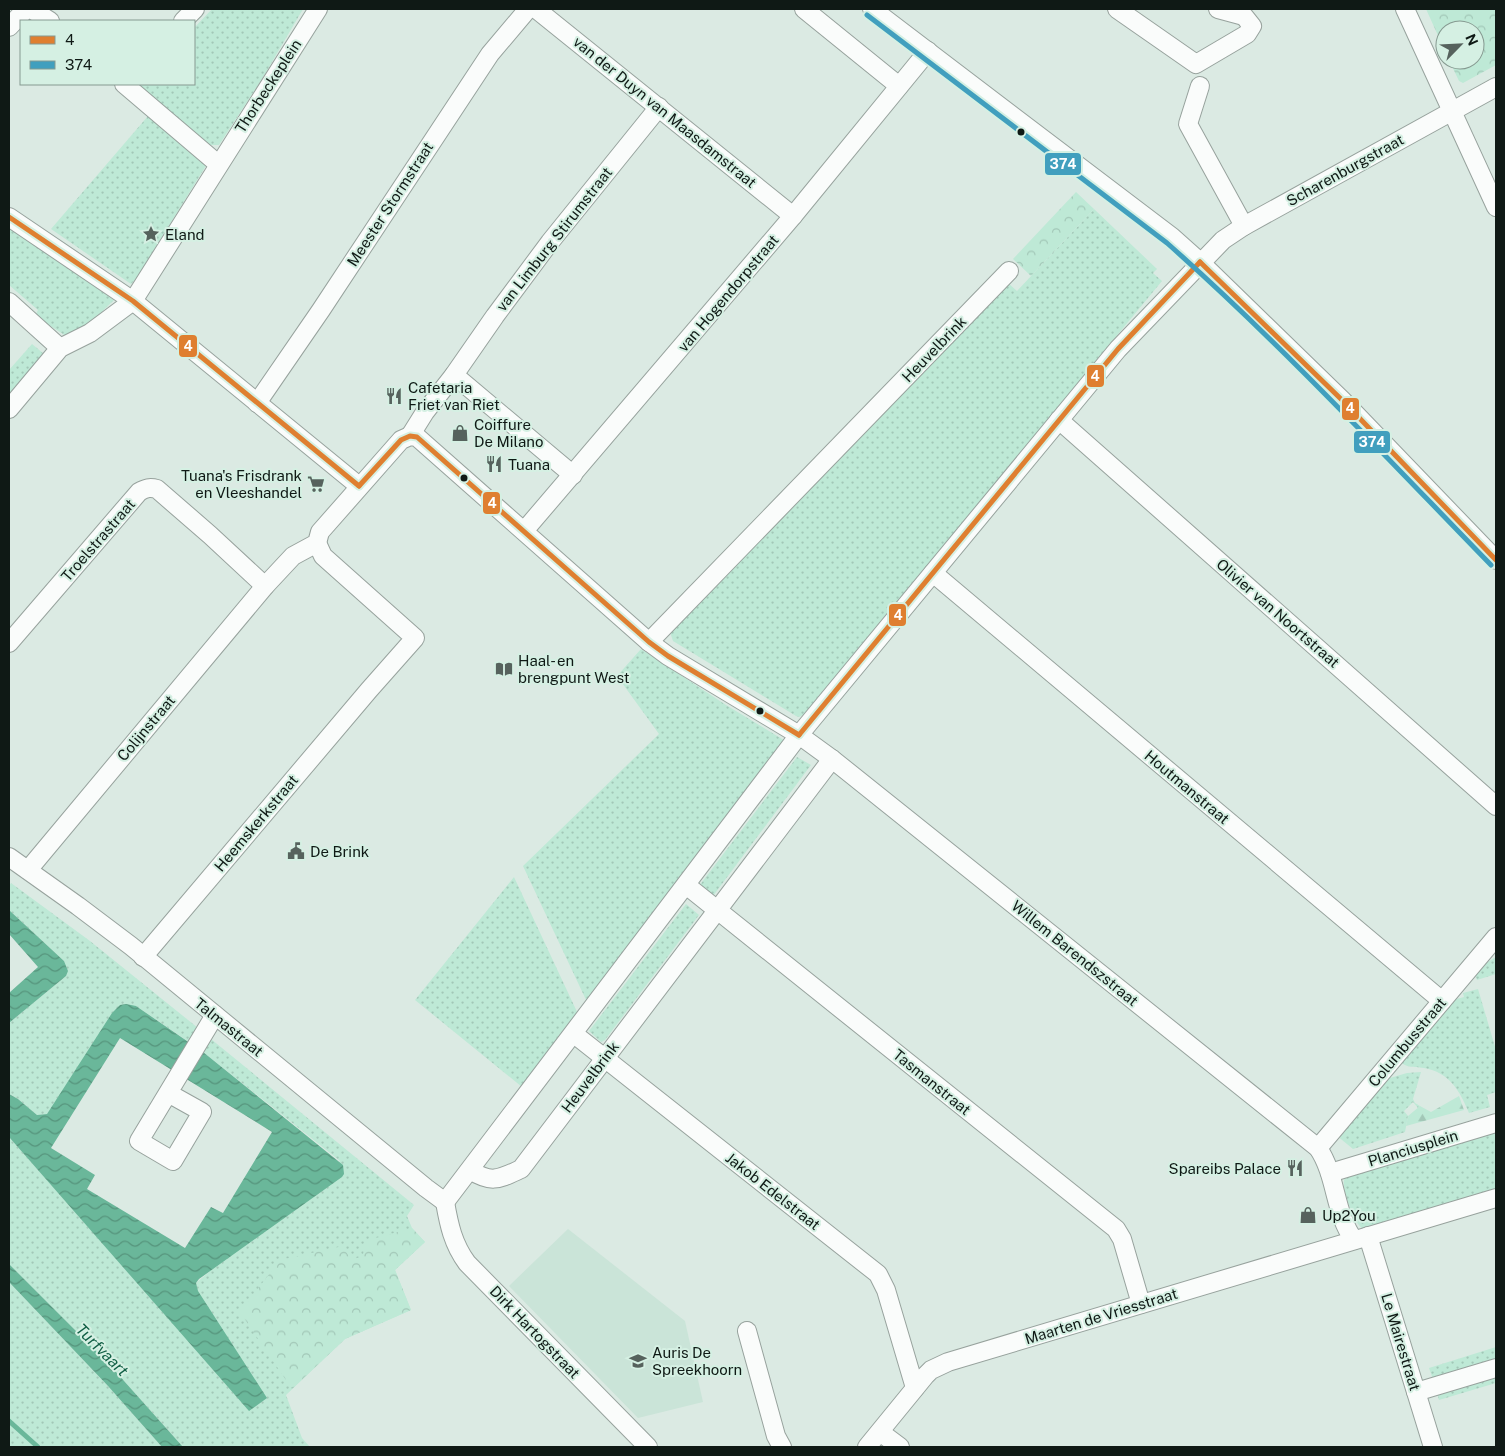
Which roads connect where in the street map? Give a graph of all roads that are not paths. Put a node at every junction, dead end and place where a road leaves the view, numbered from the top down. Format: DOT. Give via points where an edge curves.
graph roads {
  1 [pos="26,9"];
  2 [pos="31,9"];
  3 [pos="195,9"];
  4 [pos="318,9"];
  5 [pos="528,9"];
  6 [pos="536,9"];
  7 [pos="804,9"];
  8 [pos="872,9"];
  9 [pos="1117,9"];
  10 [pos="1218,9"];
  11 [pos="1405,9"];
  12 [pos="48,20"];
  13 [pos="184,20"];
  14 [pos="9,27"];
  15 [pos="928,51"];
  16 [pos="125,85"];
  17 [pos="899,86"];
  18 [pos="1200,86"];
  19 [pos="1496,87"];
  20 [pos="659,107"];
  21 [pos="1452,112"];
  22 [pos="218,164"];
  23 [pos="1496,207"];
  24 [pos="793,216"];
  25 [pos="9,217"];
  26 [pos="1244,226"];
  27 [pos="1200,262"];
  28 [pos="1009,271"];
  29 [pos="133,301"];
  30 [pos="9,302"];
  31 [pos="60,348"];
  32 [pos="454,375"];
  33 [pos="258,403"];
  34 [pos="9,409"];
  35 [pos="1059,420"];
  36 [pos="410,436"];
  37 [pos="573,475"];
  38 [pos="359,486"];
  39 [pos="524,530"];
  40 [pos="317,543"];
  41 [pos="1496,560"];
  42 [pos="933,573"];
  43 [pos="264,586"];
  44 [pos="649,642"];
  45 [pos="9,644"];
  46 [pos="799,735"];
  47 [pos="832,759"];
  48 [pos="1496,806"];
  49 [pos="9,857"];
  50 [pos="28,870"];
  51 [pos="686,885"];
  52 [pos="717,909"];
  53 [pos="1496,936"];
  54 [pos="143,957"];
  55 [pos="1442,1001"];
  56 [pos="215,1015"];
  57 [pos="574,1034"];
  58 [pos="604,1058"];
  59 [pos="168,1093"];
  60 [pos="1496,1123"];
  61 [pos="1318,1148"];
  62 [pos="470,1170"];
  63 [pos="1330,1173"];
  64 [pos="1496,1198"];
  65 [pos="445,1202"];
  66 [pos="1361,1238"];
  67 [pos="1141,1304"];
  68 [pos="747,1331"];
  69 [pos="1496,1368"];
  70 [pos="915,1388"];
  71 [pos="1416,1392"];
  72 [pos="880,1432"];
  73 [pos="648,1447"];
  74 [pos="782,1447"];
  75 [pos="867,1447"];
  76 [pos="900,1447"];
  77 [pos="1434,1447"];
  1 -- 14 [label="street"];
  2 -- 12 [label="street"];
  3 -- 13 [label="street"];
  4 -- 22 [label="street, Thorbeckeplein"];
  5 -- 33 [label="street, Meester Stormstraat" via="490,54"];
  6 -- 20 [label="street, van der Duyn van Maasdamstraat"];
  7 -- 17 [label="street"];
  8 -- 15 [label="street"];
  9 -- 10 [label="street" via="1196,64 1247,34 1252,26 1244,16"];
  11 -- 21 [label="street"];
  15 -- 17 [label="street, van Hogendorpstraat"];
  15 -- 27 [label="street" via="1172,237"];
  16 -- 22 [label="street"];
  17 -- 24 [label="street, van Hogendorpstraat"];
  18 -- 26 [label="street" via="1188,124"];
  19 -- 21 [label="street, Scharenburgstraat"];
  20 -- 24 [label="street, van der Duyn van Maasdamstraat"];
  20 -- 32 [label="street, van Limburg Stirumstraat" via="550,242"];
  21 -- 23 [label="street"];
  21 -- 26 [label="street, Scharenburgstraat"];
  22 -- 29 [label="street, Thorbeckeplein"];
  24 -- 37 [label="street, van Hogendorpstraat"];
  25 -- 29 [label="street"];
  26 -- 27 [label="street, Scharenburgstraat" via="1222,240"];
  27 -- 35 [label="street" via="1118,349"];
  27 -- 41 [label="street" via="1343,401"];
  28 -- 44 [label="street, Heuvelbrink"];
  29 -- 31 [label="street" via="90,333"];
  29 -- 33 [label="street"];
  30 -- 31 [label="street"];
  31 -- 34 [label="street"];
  32 -- 36 [label="street, van Limburg Stirumstraat"];
  32 -- 37 [label="street"];
  33 -- 38 [label="street"];
  35 -- 42 [label="street"];
  35 -- 48 [label="street, Olivier van Noortstraat"];
  36 -- 38 [label="street, van Limburg Stirumstraat" via="401,440"];
  36 -- 39 [label="street" via="422,440"];
  37 -- 39 [label="street, van Hogendorpstraat"];
  38 -- 40 [label="street, van Limburg Stirumstraat" via="320,532"];
  39 -- 44 [label="street"];
  40 -- 43 [label="street, Colijnstraat" via="293,556"];
  40 -- 54 [label="street, Heemskerkstraat" via="323,556 415,638"];
  42 -- 46 [label="street"];
  42 -- 55 [label="street, Houtmanstraat"];
  43 -- 45 [label="street, Troelstrastraat" via="210,535 151,487 139,492"];
  43 -- 50 [label="street, Colijnstraat"];
  44 -- 46 [label="street"];
  46 -- 47 [label="street"];
  46 -- 51 [label="street"];
  47 -- 52 [label="street, Heuvelbrink"];
  47 -- 61 [label="street, Willem Barendszstraat"];
  49 -- 50 [label="street, Talmastraat"];
  50 -- 54 [label="street, Talmastraat"];
  51 -- 52 [label="street, Tasmanstraat"];
  51 -- 57 [label="street"];
  52 -- 58 [label="street, Heuvelbrink"];
  52 -- 67 [label="street, Tasmanstraat" via="1116,1229 1122,1239"];
  53 -- 55 [label="street, Columbusstraat"];
  54 -- 56 [label="street, Talmastraat"];
  55 -- 61 [label="street, Columbusstraat"];
  56 -- 59 [label="street"];
  56 -- 65 [label="street, Talmastraat"];
  57 -- 58 [label="street, Jakob Edelstraat"];
  57 -- 62 [label="street"];
  58 -- 62 [label="street, Heuvelbrink" via="521,1169 499,1178 483,1178"];
  58 -- 70 [label="street, Jakob Edelstraat" via="878,1274 886,1290"];
  60 -- 63 [label="street, Planciusplein"];
  61 -- 63 [label="street"];
  62 -- 65 [label="street"];
  63 -- 66 [label="street" via="1346,1228"];
  64 -- 66 [label="street"];
  65 -- 73 [label="street, Dirk Hartogstraat" via="451,1234 467,1263"];
  66 -- 67 [label="street, Maarten de Vriesstraat"];
  66 -- 71 [label="street, Le Mairestraat"];
  67 -- 70 [label="street, Maarten de Vriesstraat" via="948,1362 931,1370"];
  68 -- 74 [label="street" via="776,1436"];
  69 -- 71 [label="street"];
  70 -- 72 [label="street, Maarten de Vriesstraat"];
  71 -- 77 [label="street, Le Mairestraat"];
  72 -- 75 [label="street, Maarten de Vriesstraat"];
  72 -- 76 [label="street"];
}
